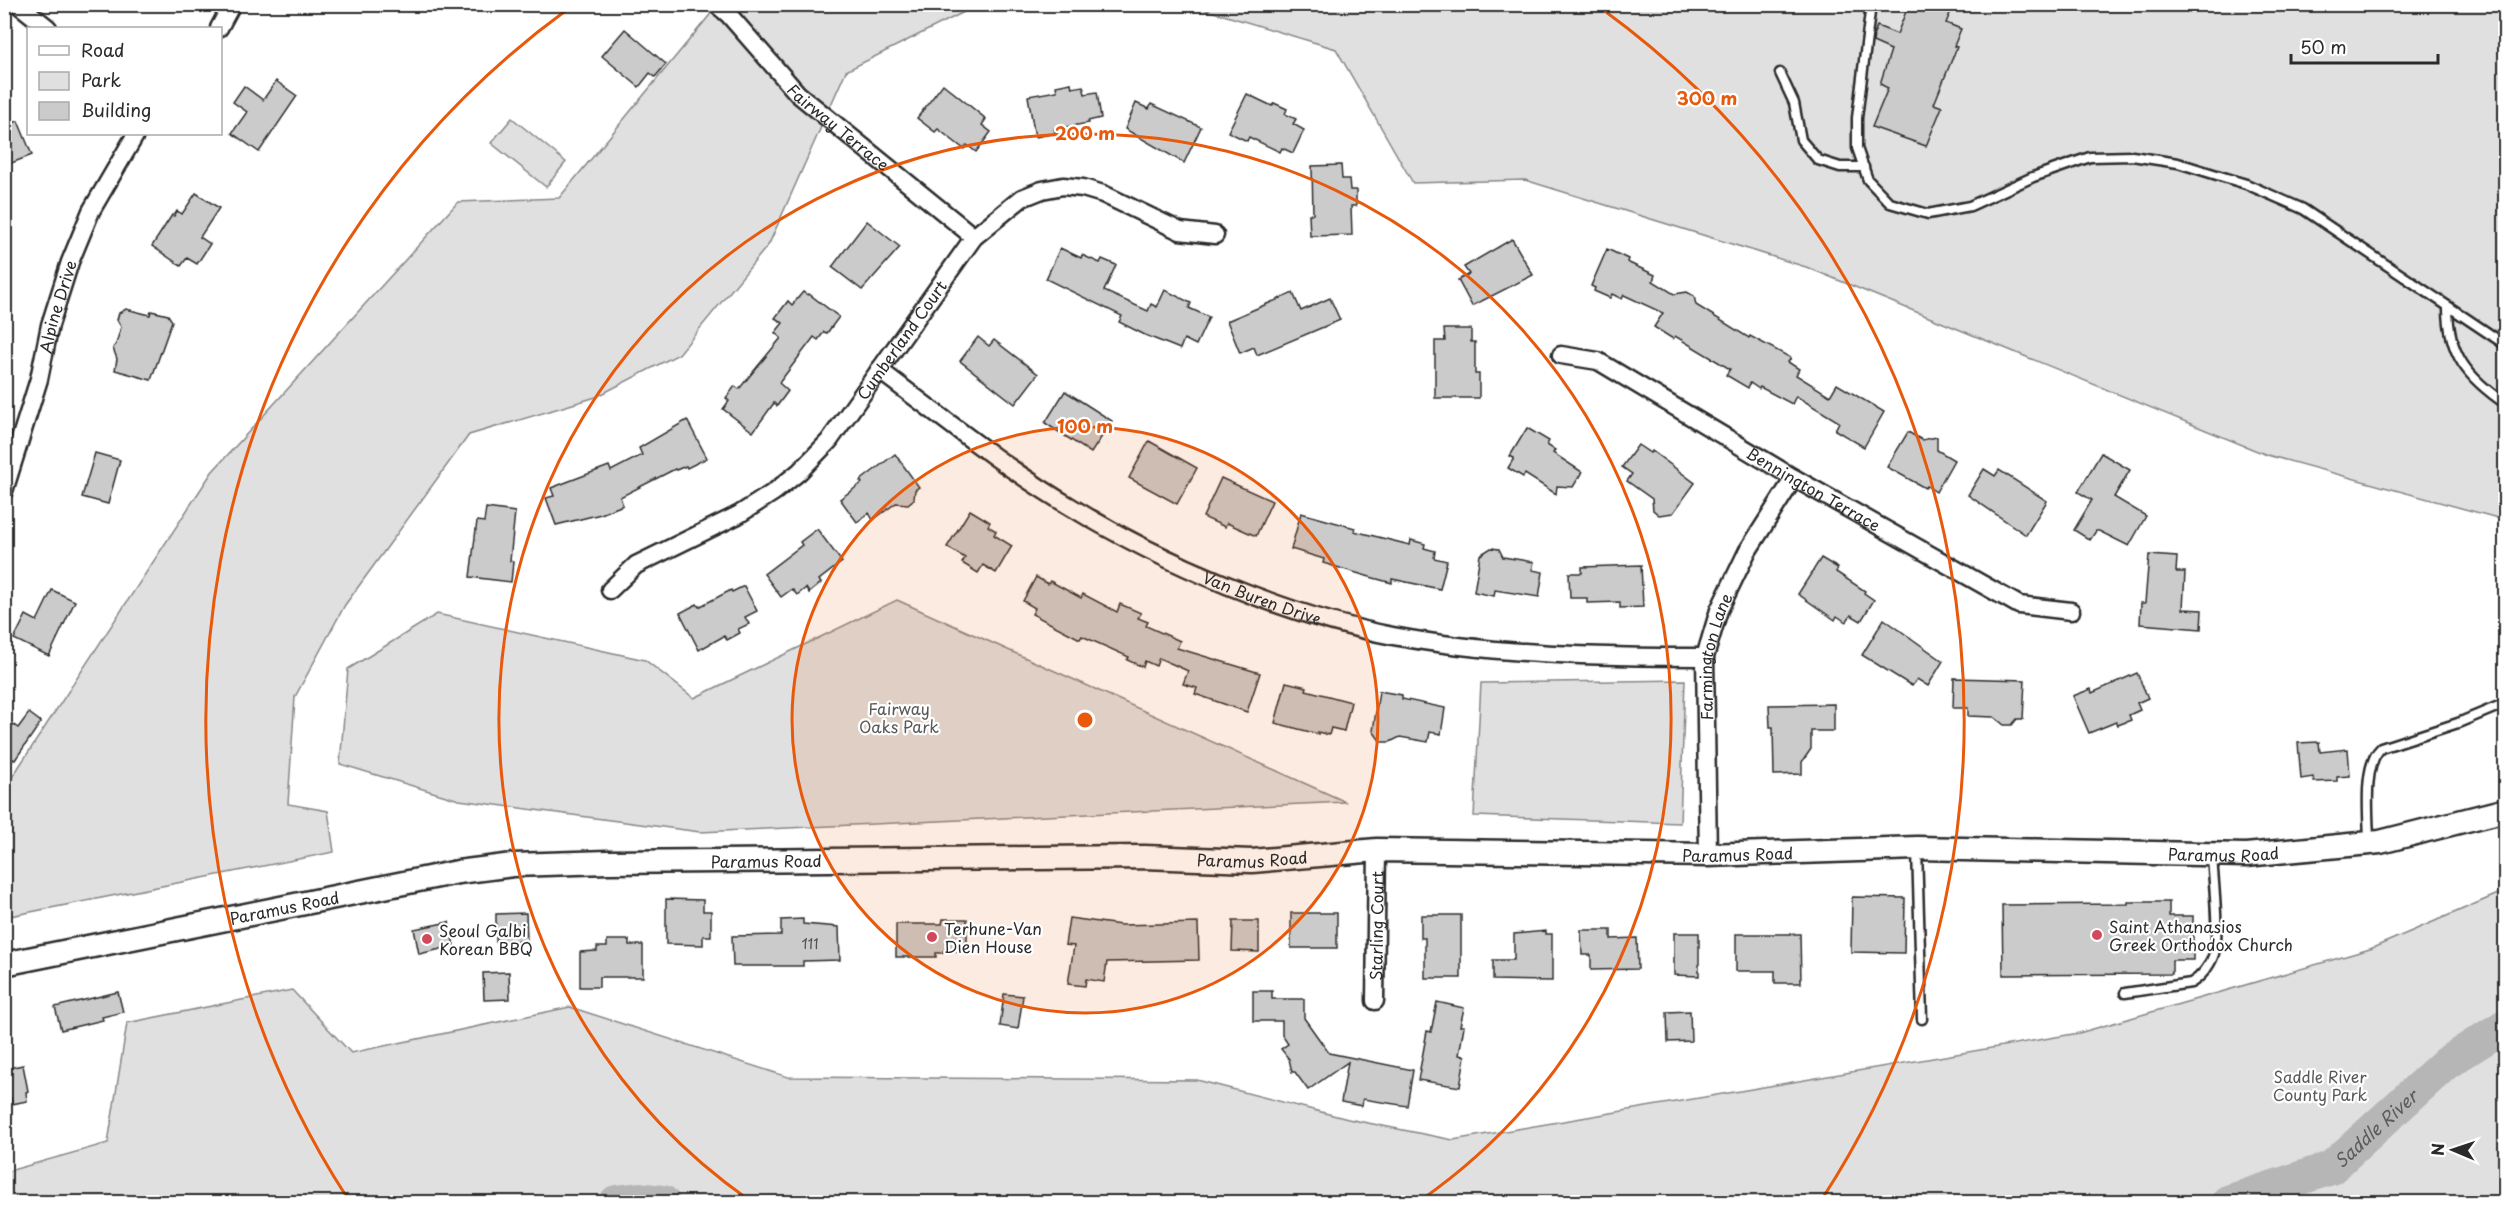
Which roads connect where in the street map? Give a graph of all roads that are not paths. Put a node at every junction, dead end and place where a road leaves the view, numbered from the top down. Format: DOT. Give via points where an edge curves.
graph roads {
  1 [pos="18,4"];
  2 [pos="232,4"];
  3 [pos="716,4"];
  4 [pos="1871,4"];
  5 [pos="47,27"];
  6 [pos="220,27"];
  7 [pos="1780,73"];
  8 [pos="135,135"];
  9 [pos="1864,167"];
  10 [pos="1215,235"];
  11 [pos="974,237"];
  12 [pos="2448,307"];
  13 [pos="2505,345"];
  14 [pos="1562,355"];
  15 [pos="879,370"];
  16 [pos="2505,404"];
  17 [pos="1794,478"];
  18 [pos="4,491"];
  19 [pos="610,590"];
  20 [pos="2071,611"];
  21 [pos="1705,657"];
  22 [pos="2505,703"];
  23 [pos="2505,810"];
  24 [pos="2370,844"];
  25 [pos="1917,848"];
  26 [pos="1377,850"];
  27 [pos="2212,854"];
  28 [pos="1708,855"];
  29 [pos="4,964"];
  30 [pos="2125,993"];
  31 [pos="1375,1001"];
  32 [pos="1922,1019"];
  1 -- 5 [label="street"];
  2 -- 6 [label="street"];
  3 -- 11 [label="street, Fairway Terrace" via="798,94"];
  4 -- 9 [label="lane" via="1857,118 1857,148"];
  7 -- 9 [label="lane" via="1794,103 1801,140 1818,160 1840,167"];
  8 -- 18 [label="street, Alpine Drive" via="91,211 70,262"];
  9 -- 12 [label="lane" via="1868,180 1890,203 1929,214 1970,206 2033,177 2090,157 2132,156 2178,163 2246,184 2303,209"];
  10 -- 11 [label="street, Cumberland Court" via="1180,231 1103,194 1063,186 1022,198"];
  11 -- 15 [label="street, Cumberland Court"];
  12 -- 13 [label="lane"];
  12 -- 16 [label="lane" via="2450,338 2460,362"];
  14 -- 17 [label="street, Bennington Terrace" via="1598,361"];
  15 -- 19 [label="street, Cumberland Court" via="829,441 783,486 738,515 636,565"];
  15 -- 21 [label="street, Van Buren Drive" via="1025,479 1071,508 1200,573 1277,603 1338,623 1450,645 1597,657"];
  17 -- 20 [label="street, Bennington Terrace" via="2019,605"];
  17 -- 21 [label="street, Farmington Lane" via="1747,552 1719,610"];
  21 -- 28 [label="street, Farmington Lane"];
  22 -- 24 [label="lane" via="2381,748 2374,754"];
  23 -- 24 [label="main road, Paramus Road"];
  24 -- 27 [label="main road, Paramus Road" via="2246,855"];
  25 -- 27 [label="main road, Paramus Road"];
  25 -- 28 [label="main road, Paramus Road"];
  25 -- 32 [label="lane"];
  26 -- 28 [label="main road, Paramus Road"];
  26 -- 29 [label="main road, Paramus Road" via="1252,861 1144,857 513,866 446,875"];
  26 -- 31 [label="street, Starling Court"];
  27 -- 30 [label="lane" via="2216,939 2210,963 2191,983"];
}
